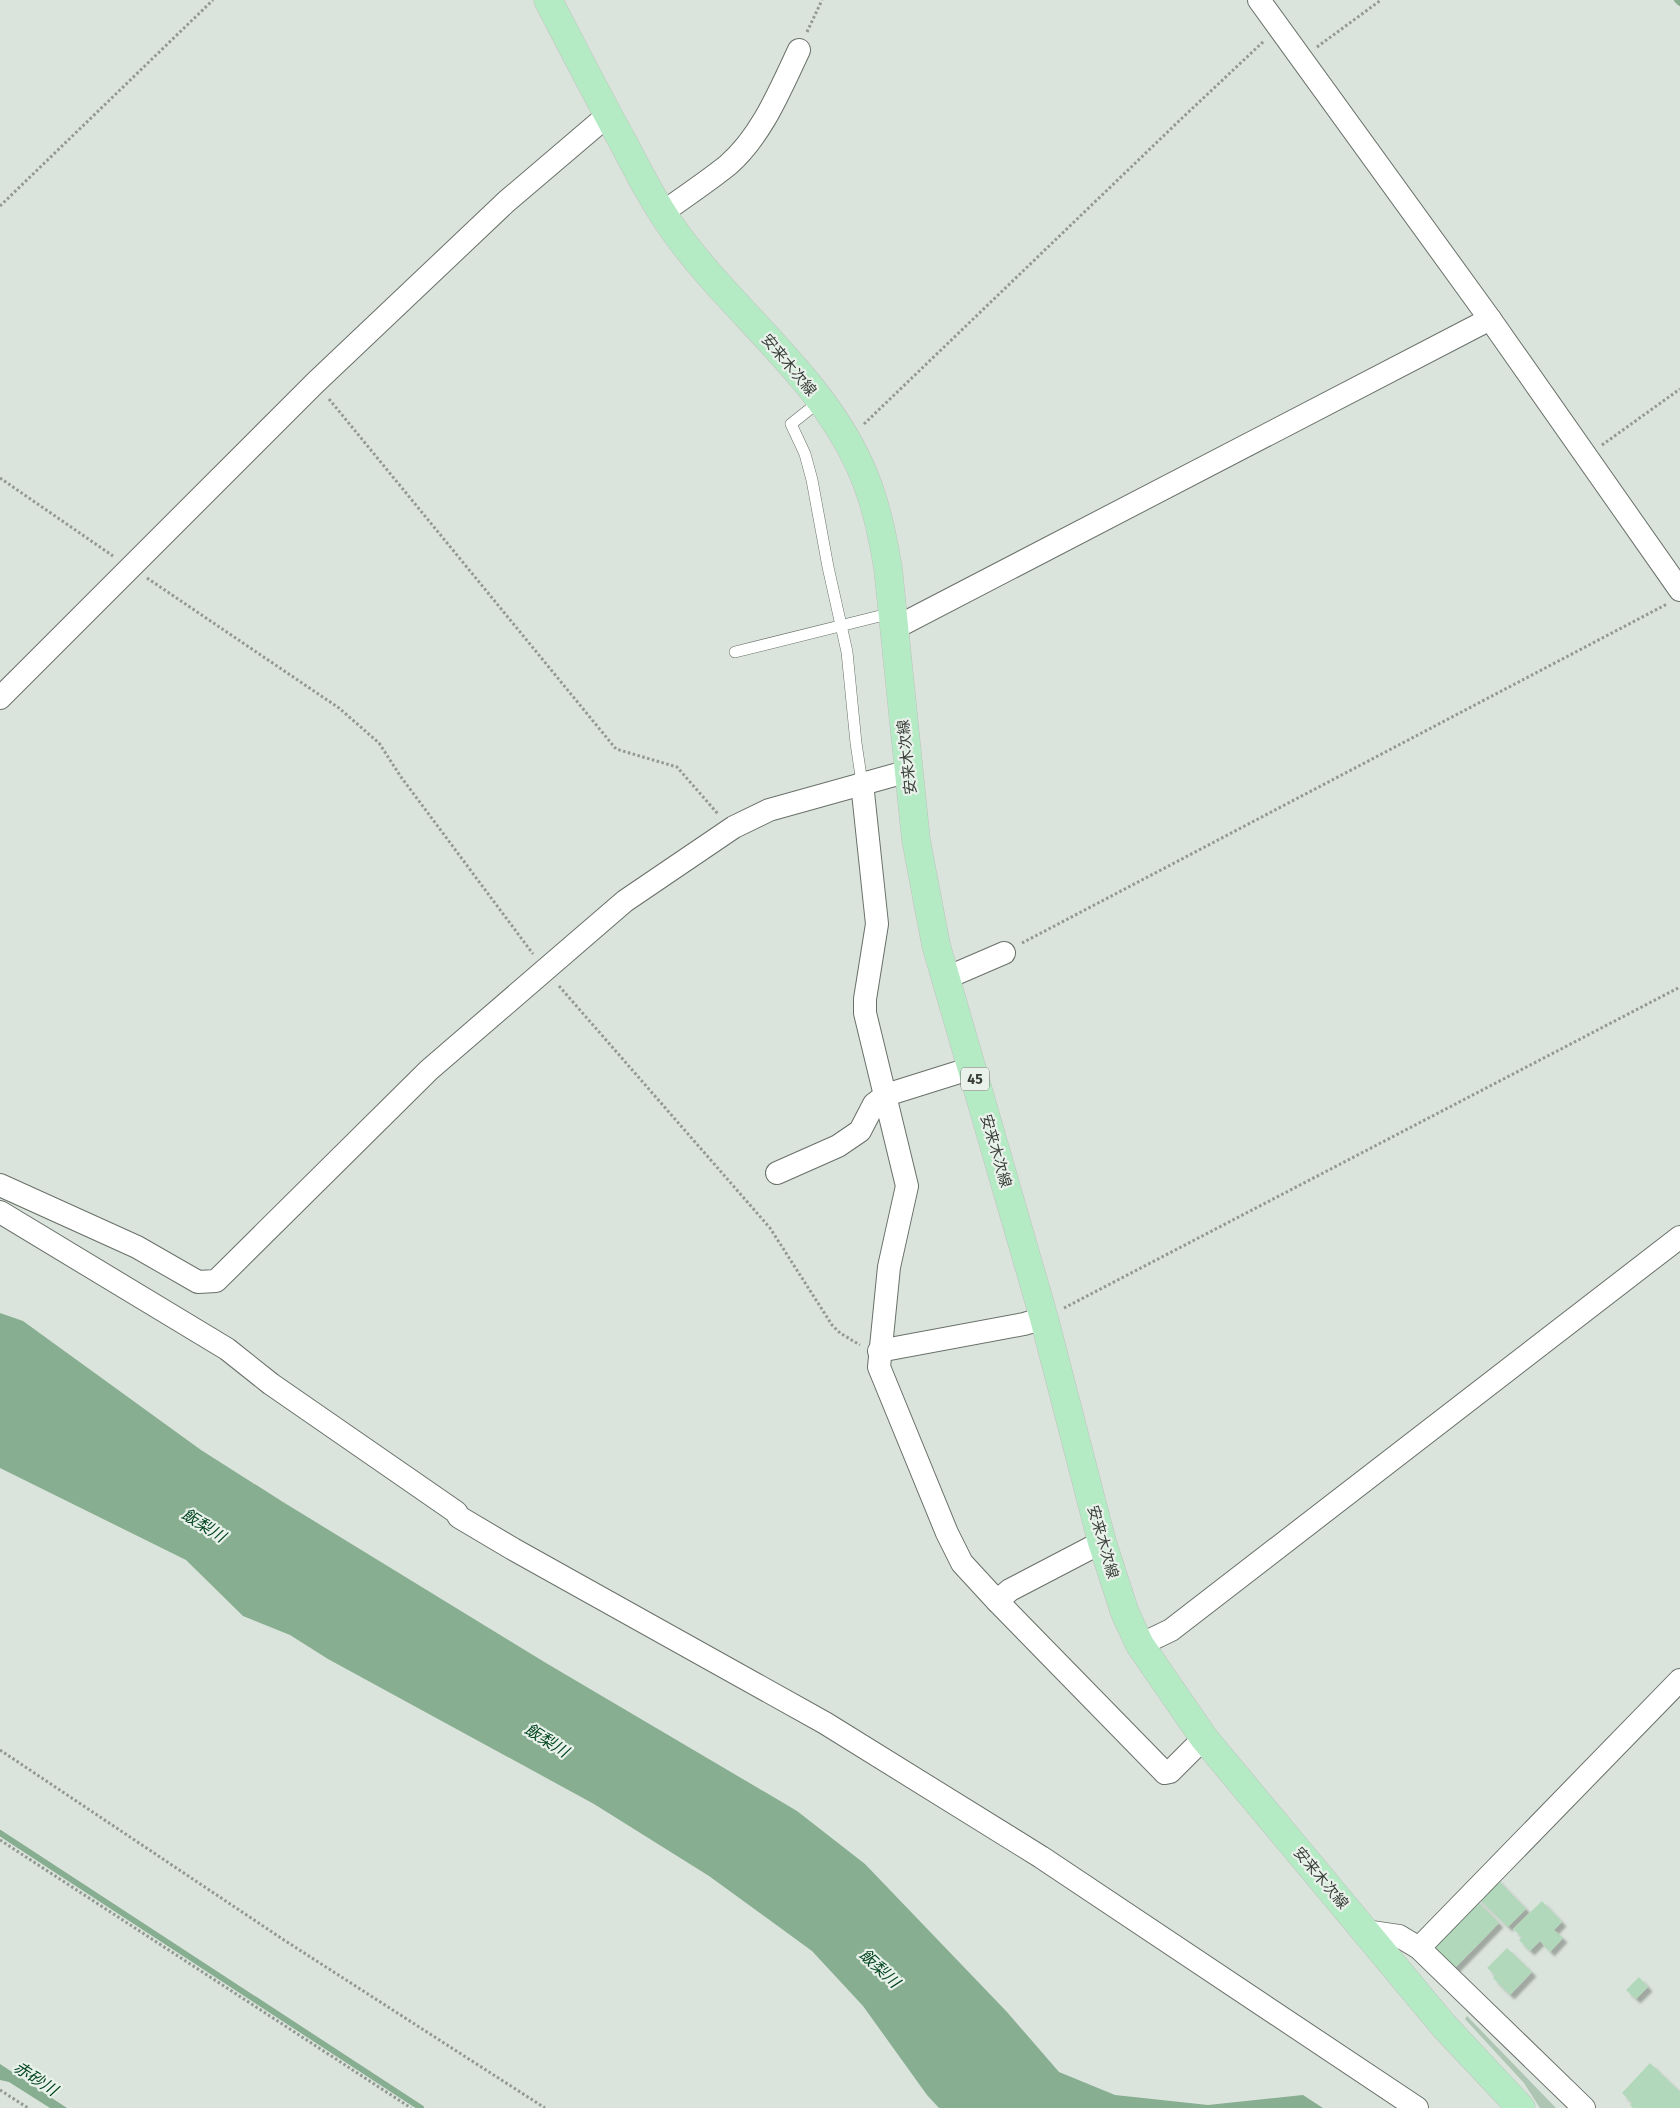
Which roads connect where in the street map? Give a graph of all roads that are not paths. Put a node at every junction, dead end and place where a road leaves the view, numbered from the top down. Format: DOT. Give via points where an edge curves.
graph roads {
  1 [pos="548,0"];
  2 [pos="1259,0"];
  3 [pos="799,50"];
  4 [pos="608,116"];
  5 [pos="662,213"];
  6 [pos="1490,320"];
  7 [pos="820,401"];
  8 [pos="1680,590"];
  9 [pos="893,621"];
  10 [pos="842,627"];
  11 [pos="735,652"];
  12 [pos="0,698"];
  13 [pos="909,771"];
  14 [pos="862,783"];
  15 [pos="1004,953"];
  16 [pos="946,978"];
  17 [pos="972,1068"];
  18 [pos="886,1095"];
  19 [pos="776,1173"];
  20 [pos="0,1185"];
  21 [pos="0,1212"];
  22 [pos="1680,1237"];
  23 [pos="1044,1318"];
  24 [pos="879,1351"];
  25 [pos="1102,1542"];
  26 [pos="997,1601"];
  27 [pos="1140,1645"];
  28 [pos="1680,1680"];
  29 [pos="1204,1738"];
  30 [pos="1366,1931"];
  31 [pos="1419,1948"];
  32 [pos="1417,2108"];
  33 [pos="1521,2108"];
  34 [pos="1584,2108"];
  1 -- 4 [label="main road, 安来木次線 / 45"];
  2 -- 6 [label="street"];
  3 -- 5 [label="street" via="767,115 738,154"];
  4 -- 5 [label="main road, 安来木次線 / 45"];
  4 -- 12 [label="street" via="507,201 316,384"];
  5 -- 7 [label="main road, 安来木次線 / 45" via="708,274"];
  6 -- 8 [label="street"];
  6 -- 9 [label="street"];
  7 -- 9 [label="main road, 安来木次線 / 45" via="847,440 860,467 881,528"];
  7 -- 10 [label="lane" via="791,424 805,454 812,480"];
  9 -- 10 [label="lane"];
  9 -- 13 [label="main road, 安来木次線 / 45"];
  10 -- 11 [label="lane"];
  10 -- 14 [label="lane" via="849,661"];
  13 -- 14 [label="street"];
  13 -- 16 [label="main road, 安来木次線 / 45" via="916,840 936,944"];
  14 -- 18 [label="street" via="877,924 865,1013"];
  14 -- 20 [label="street" via="769,810 734,827 625,901 429,1070 216,1282 198,1282 137,1247"];
  15 -- 16 [label="street"];
  16 -- 17 [label="main road, 安来木次線 / 45"];
  17 -- 18 [label="street"];
  17 -- 23 [label="main road, 安来木次線 / 45"];
  18 -- 19 [label="street" via="874,1104 860,1131 838,1146"];
  18 -- 24 [label="street" via="907,1186 889,1267"];
  21 -- 32 [label="street" via="227,1349 271,1384 448,1506 459,1517 825,1723 1041,1857"];
  22 -- 27 [label="street" via="1170,1630"];
  23 -- 24 [label="street"];
  23 -- 25 [label="main road, 安来木次線 / 45"];
  24 -- 26 [label="street" via="879,1367 957,1555"];
  25 -- 26 [label="street" via="1010,1590"];
  25 -- 27 [label="main road, 安来木次線 / 45" via="1125,1613"];
  26 -- 29 [label="street" via="1165,1773 1170,1772"];
  27 -- 29 [label="main road, 安来木次線 / 45"];
  28 -- 31 [label="street"];
  29 -- 30 [label="main road, 安来木次線 / 45"];
  30 -- 31 [label="street" via="1399,1936"];
  30 -- 33 [label="main road, 安来木次線 / 45" via="1444,2026"];
  31 -- 34 [label="street"];
}
